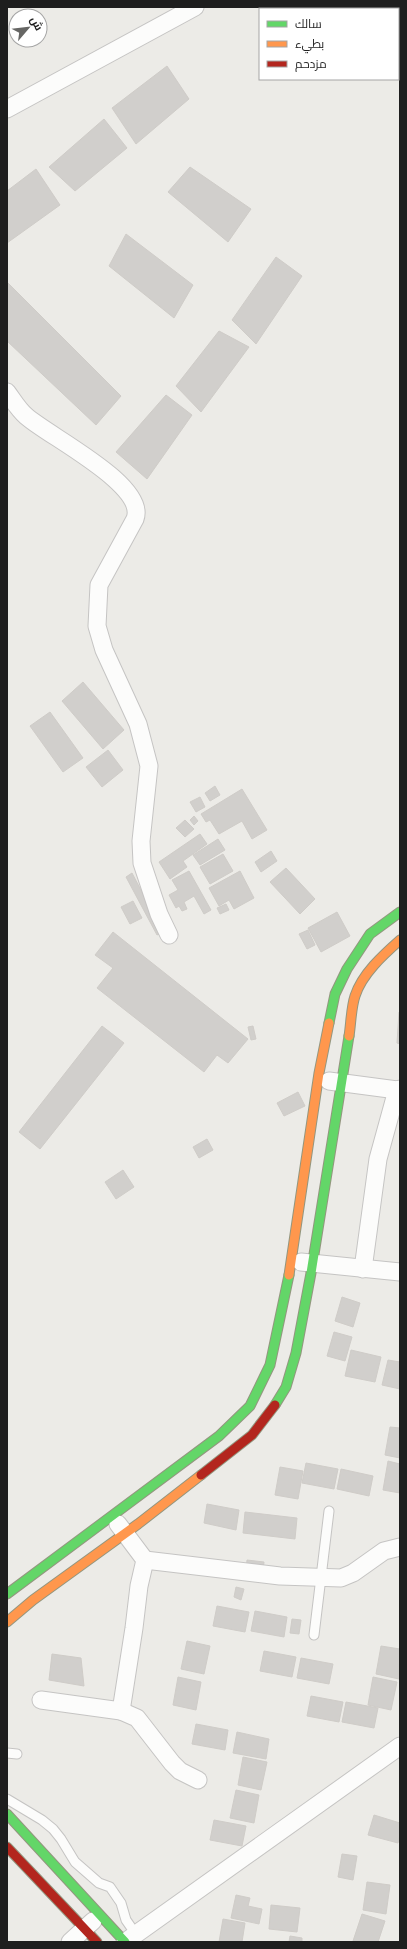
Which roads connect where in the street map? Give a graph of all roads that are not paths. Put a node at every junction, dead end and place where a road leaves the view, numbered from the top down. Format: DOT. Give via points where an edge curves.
graph roads {
  1 [pos="194,7"];
  2 [pos="7,110"];
  3 [pos="7,392"];
  4 [pos="400,912"];
  5 [pos="169,935"];
  6 [pos="400,940"];
  7 [pos="318,1080"];
  8 [pos="341,1083"];
  9 [pos="399,1090"];
  10 [pos="291,1260"];
  11 [pos="312,1264"];
  12 [pos="363,1269"];
  13 [pos="400,1272"];
  14 [pos="329,1512"];
  15 [pos="112,1516"];
  16 [pos="125,1534"];
  17 [pos="400,1547"];
  18 [pos="145,1560"];
  19 [pos="321,1578"];
  20 [pos="7,1594"];
  21 [pos="7,1622"];
  22 [pos="314,1635"];
  23 [pos="41,1700"];
  24 [pos="121,1711"];
  25 [pos="400,1746"];
  26 [pos="7,1753"];
  27 [pos="17,1754"];
  28 [pos="198,1780"];
  29 [pos="7,1799"];
  30 [pos="7,1814"];
  31 [pos="7,1847"];
  32 [pos="99,1916"];
  33 [pos="85,1929"];
  34 [pos="128,1939"];
  35 [pos="70,1942"];
  36 [pos="97,1942"];
  1 -- 2 [label="street"];
  3 -- 5 [label="street" via="26,416 110,474 136,505 135,519 99,585 97,626 104,650 138,724 149,766 141,841 142,863"];
  4 -- 7 [label="street" via="370,934 346,969 335,994"];
  6 -- 8 [label="street" via="366,975 355,996"];
  7 -- 8 [label="street"];
  7 -- 10 [label="street"];
  8 -- 9 [label="street"];
  8 -- 11 [label="street"];
  9 -- 12 [label="street" via="378,1159"];
  10 -- 11 [label="street"];
  10 -- 15 [label="street" via="270,1365 250,1406 219,1436"];
  11 -- 12 [label="street"];
  11 -- 16 [label="street" via="296,1353 286,1387 272,1411 252,1435"];
  12 -- 13 [label="street"];
  14 -- 19 [label="lane"];
  15 -- 16 [label="street"];
  15 -- 20 [label="street"];
  16 -- 18 [label="street"];
  16 -- 21 [label="street" via="33,1600"];
  17 -- 19 [label="street" via="384,1552 341,1578"];
  18 -- 19 [label="street" via="280,1576"];
  18 -- 24 [label="street"];
  19 -- 22 [label="lane"];
  23 -- 24 [label="street"];
  24 -- 28 [label="street" via="137,1718 172,1763"];
  25 -- 34 [label="street"];
  26 -- 27 [label="lane"];
  29 -- 34 [label="lane" via="53,1829 75,1862 99,1883 110,1888 121,1903"];
  30 -- 32 [label="street"];
  31 -- 33 [label="street"];
  32 -- 33 [label="street"];
  32 -- 34 [label="street"];
  33 -- 35 [label="street"];
  33 -- 36 [label="street"];
}
